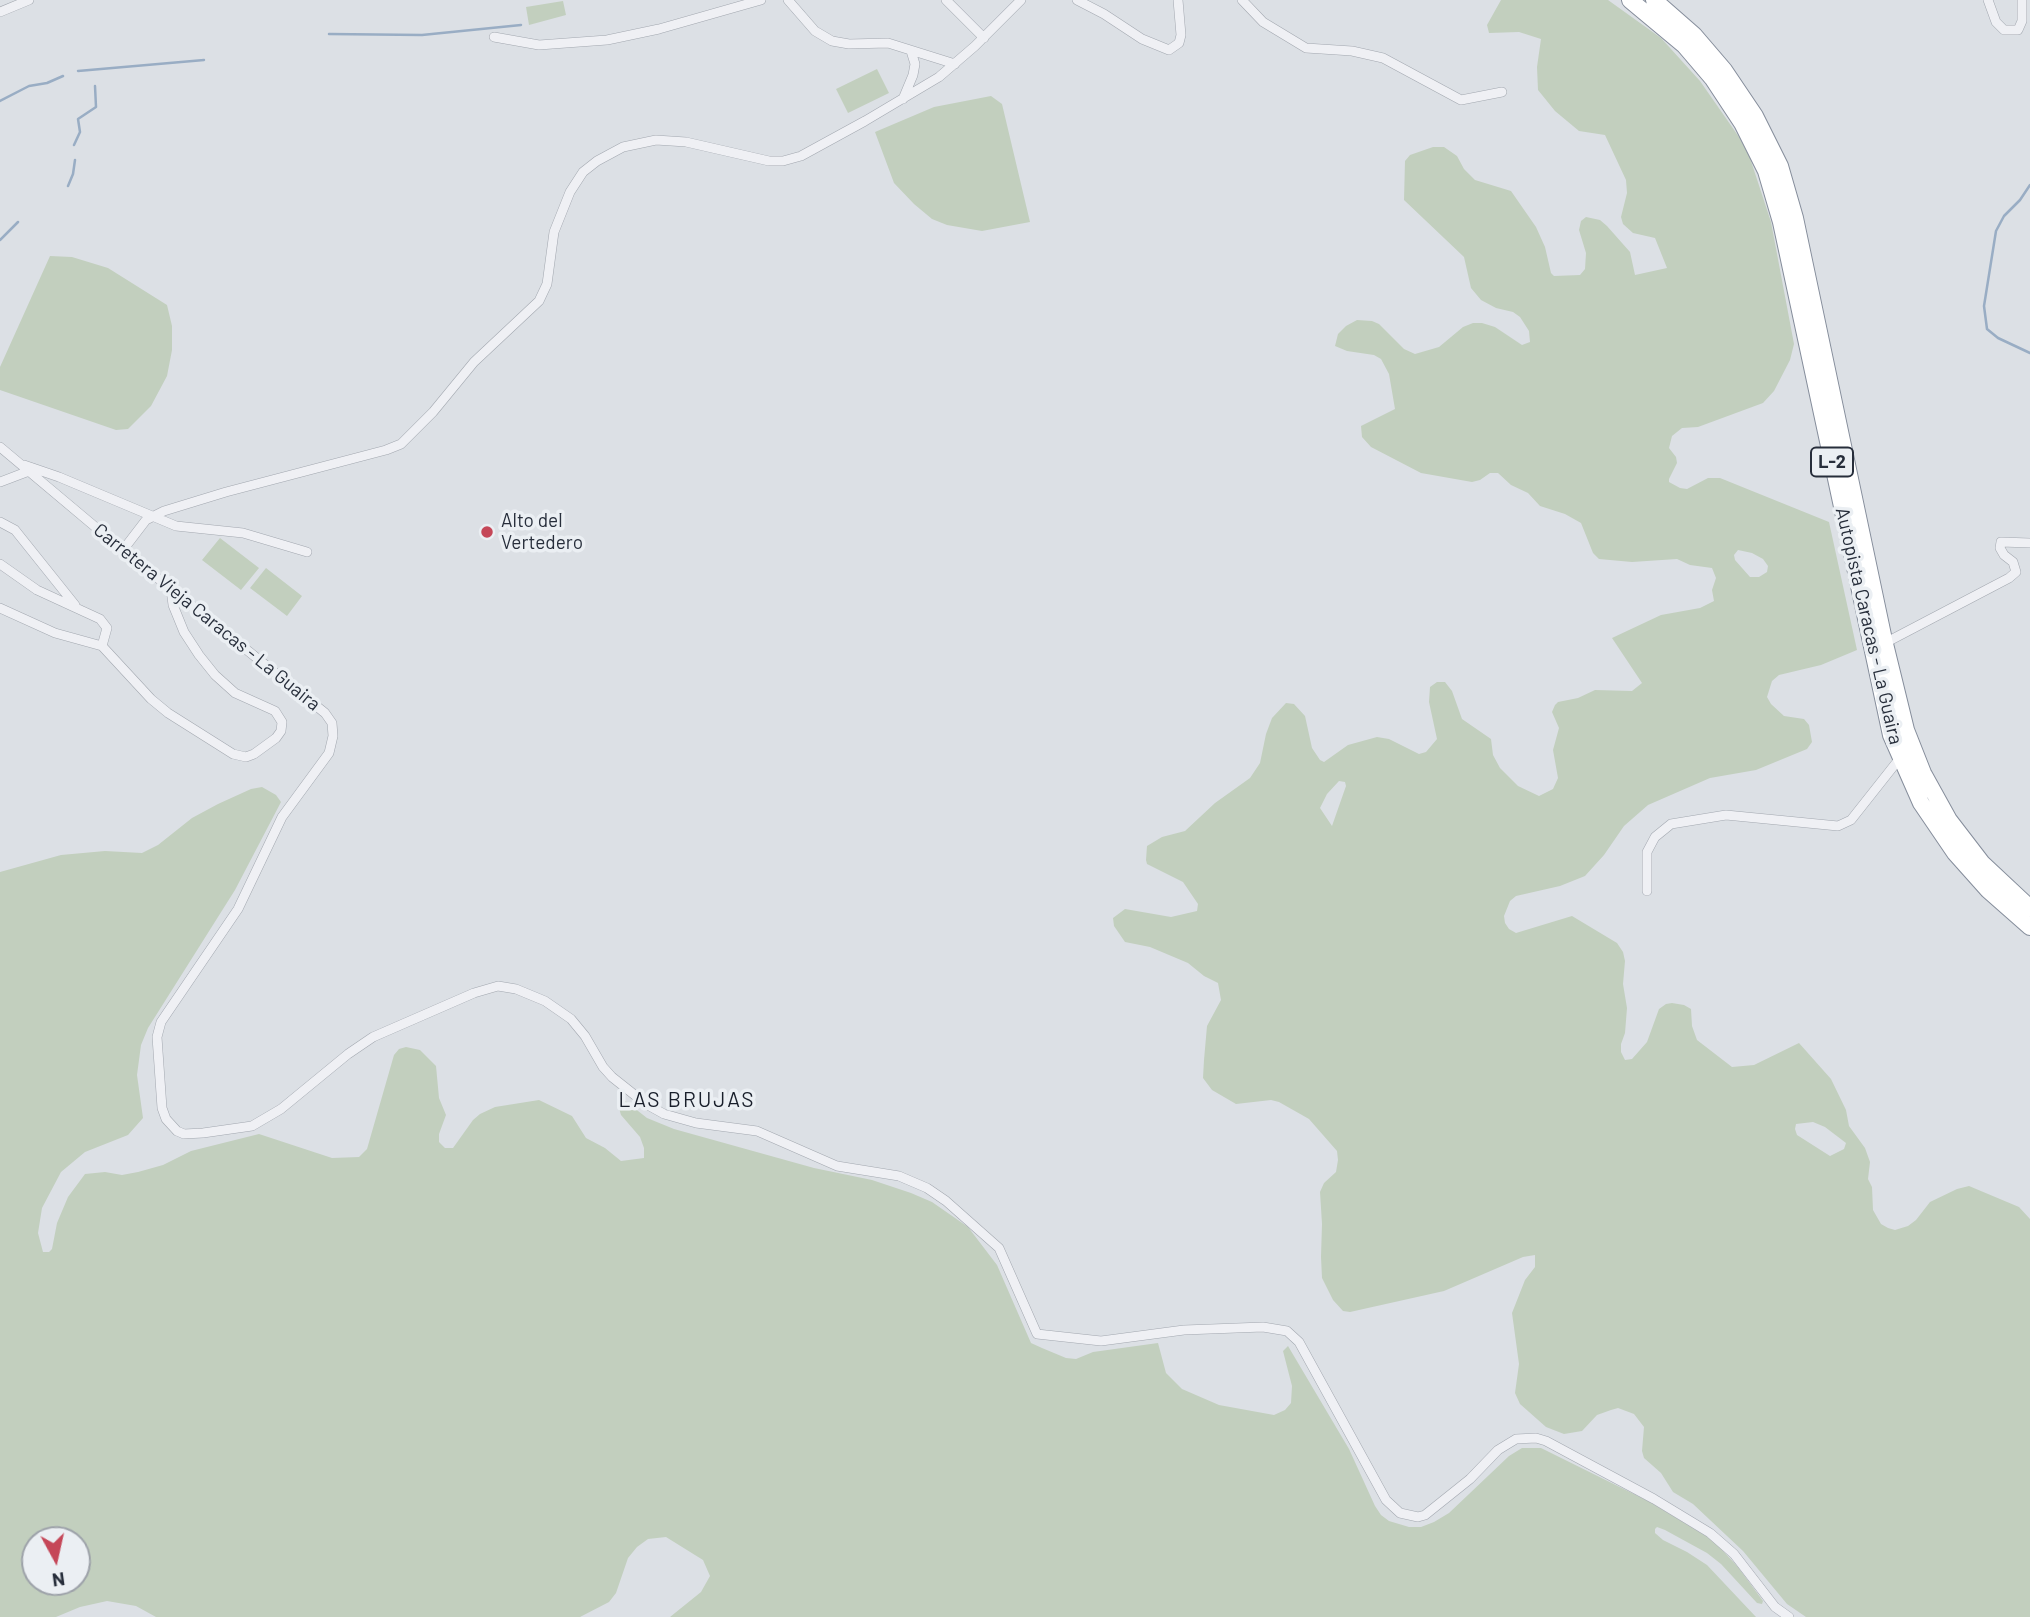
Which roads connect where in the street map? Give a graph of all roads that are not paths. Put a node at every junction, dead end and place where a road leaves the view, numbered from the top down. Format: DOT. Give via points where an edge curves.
graph roads {
  1 [pos="29,0"];
  2 [pos="761,0"];
  3 [pos="788,0"];
  4 [pos="946,0"];
  5 [pos="1021,0"];
  6 [pos="1077,0"];
  7 [pos="1178,0"];
  8 [pos="1242,0"];
  9 [pos="1630,0"];
  10 [pos="1654,0"];
  11 [pos="1988,0"];
  12 [pos="2022,0"];
  13 [pos="0,12"];
  14 [pos="494,37"];
  15 [pos="984,38"];
  16 [pos="911,51"];
  17 [pos="955,64"];
  18 [pos="1502,92"];
  19 [pos="903,99"];
  20 [pos="0,447"];
  21 [pos="19,463"];
  22 [pos="29,471"];
  23 [pos="0,482"];
  24 [pos="150,517"];
  25 [pos="0,522"];
  26 [pos="2030,544"];
  27 [pos="123,550"];
  28 [pos="307,552"];
  29 [pos="0,564"];
  30 [pos="171,589"];
  31 [pos="0,608"];
  32 [pos="77,608"];
  33 [pos="1885,643"];
  34 [pos="102,646"];
  35 [pos="1900,758"];
  36 [pos="1647,891"];
  37 [pos="2030,908"];
  38 [pos="2030,927"];
  39 [pos="1789,1617"];
  1 -- 13 [label="street"];
  2 -- 14 [label="street" via="607,40 539,45"];
  3 -- 16 [label="street" via="815,31 832,41 888,43"];
  4 -- 15 [label="street"];
  5 -- 15 [label="street"];
  6 -- 7 [label="street" via="1168,50 1179,43 1181,35"];
  8 -- 18 [label="street" via="1263,22 1306,48 1383,58 1461,100"];
  9 -- 35 [label="highway, Autopista Caracas - La Guaira / L-2" via="1684,45 1713,79 1766,171 1781,222 1882,697"];
  10 -- 33 [label="highway, Autopista Caracas - La Guaira / L-2" via="1724,69 1780,166"];
  11 -- 12 [label="street" via="2004,30 2018,30"];
  15 -- 17 [label="street"];
  16 -- 17 [label="street"];
  16 -- 19 [label="street" via="915,64"];
  17 -- 19 [label="street"];
  19 -- 24 [label="street" via="809,152 783,161 769,162 670,140 647,141 610,154 583,172 570,192 554,232 547,284 539,301 474,362 401,444"];
  20 -- 21 [label="street, Carretera Vieja Caracas - La Guaira"];
  21 -- 22 [label="street, Carretera Vieja Caracas - La Guaira"];
  21 -- 24 [label="street"];
  22 -- 23 [label="street"];
  22 -- 27 [label="street, Carretera Vieja Caracas - La Guaira"];
  24 -- 27 [label="street"];
  24 -- 28 [label="street" via="176,526 243,533"];
  25 -- 32 [label="street" via="15,530"];
  26 -- 33 [label="street" via="2001,542 2000,548 2016,572"];
  27 -- 30 [label="street, Carretera Vieja Caracas - La Guaira"];
  29 -- 32 [label="street" via="37,590"];
  30 -- 34 [label="street" via="178,618 215,675 235,693 275,710 282,726 276,738 246,757 233,754 161,707"];
  30 -- 39 [label="street, Carretera Vieja Caracas - La Guaira" via="325,713 333,736 323,763 282,817 238,909 161,1022 157,1037 162,1108 174,1129 187,1134 252,1126 387,1030 490,988 516,989 545,1001 570,1019 603,1068 664,1114 696,1124 757,1131 837,1166 899,1176 927,1188 999,1248 1037,1334 1092,1342 1184,1330 1263,1327 1287,1331 1299,1342 1386,1500 1400,1513 1426,1515 1497,1450 1516,1439 1536,1438 1710,1533"];
  31 -- 34 [label="street" via="55,633"];
  32 -- 34 [label="street" via="105,624"];
  33 -- 37 [label="highway, Autopista Caracas - La Guaira / L-2" via="1913,753 1934,796 1982,863"];
  35 -- 36 [label="street" via="1851,820 1838,826 1726,815 1671,824 1655,837 1647,852"];
  35 -- 38 [label="highway, Autopista Caracas - La Guaira / L-2" via="1921,803 1955,853"];
}
